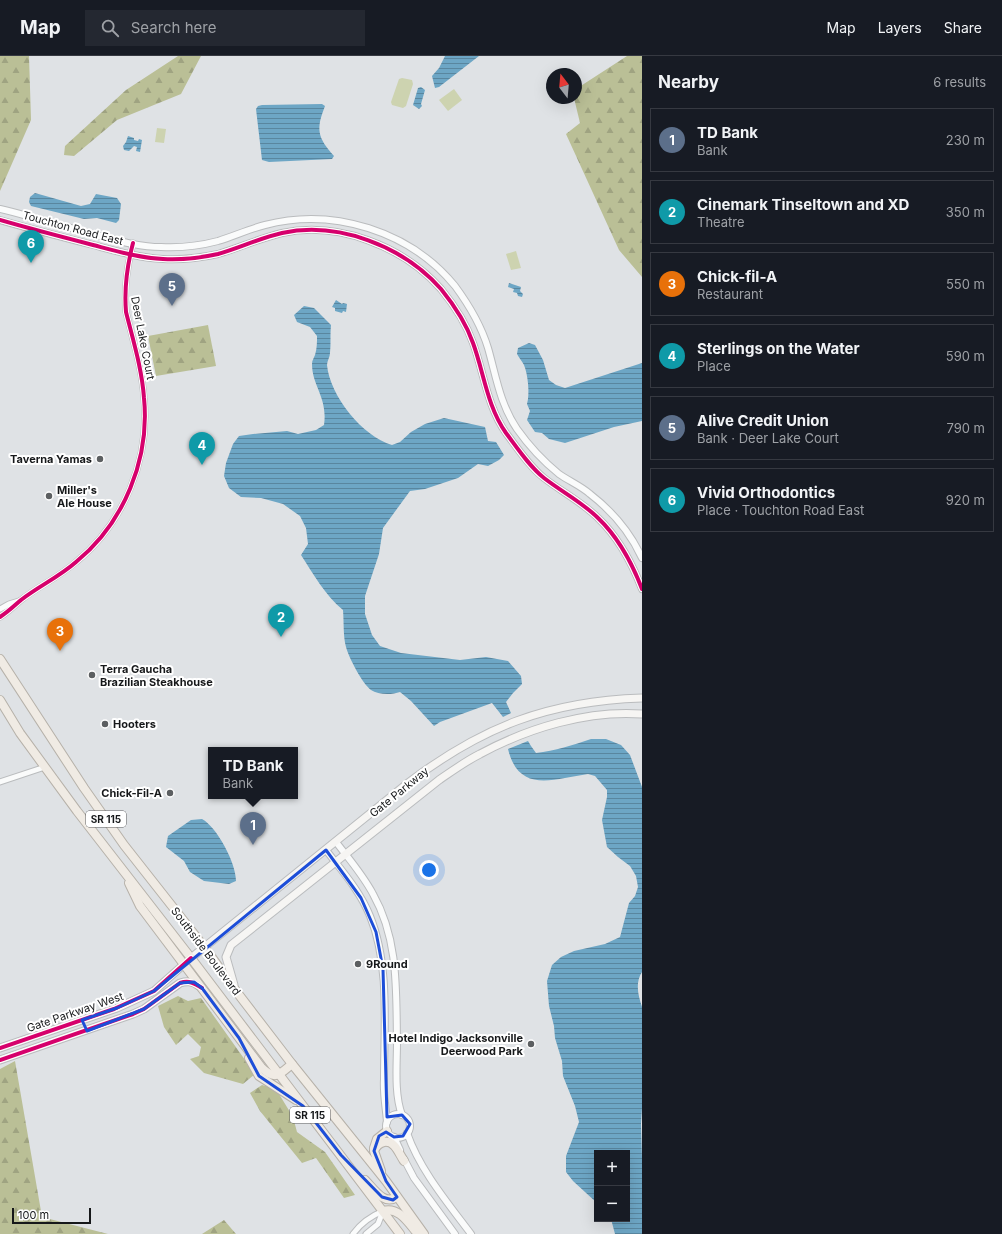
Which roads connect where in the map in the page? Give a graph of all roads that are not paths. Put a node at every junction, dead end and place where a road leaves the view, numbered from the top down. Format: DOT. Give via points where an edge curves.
graph roads {
  1 [pos="0,209"];
  2 [pos="12,212"];
  3 [pos="0,220"];
  4 [pos="9,223"];
  5 [pos="371,229"];
  6 [pos="381,233"];
  7 [pos="366,239"];
  8 [pos="133,244"];
  9 [pos="377,244"];
  10 [pos="130,254"];
  11 [pos="485,340"];
  12 [pos="474,344"];
  13 [pos="560,474"];
  14 [pos="554,485"];
  15 [pos="632,540"];
  16 [pos="622,548"];
  17 [pos="641,555"];
  18 [pos="627,556"];
  19 [pos="642,589"];
  20 [pos="20,600"];
  21 [pos="0,609"];
  22 [pos="0,617"];
  23 [pos="0,659"];
  24 [pos="642,698"];
  25 [pos="0,700"];
  26 [pos="642,714"];
  27 [pos="45,767"];
  28 [pos="0,782"];
  29 [pos="336,842"];
  30 [pos="326,850"];
  31 [pos="345,854"];
  32 [pos="335,862"];
  33 [pos="122,868"];
  34 [pos="205,948"];
  35 [pos="192,958"];
  36 [pos="184,964"];
  37 [pos="202,988"];
  38 [pos="236,991"];
  39 [pos="139,998"];
  40 [pos="144,1009"];
  41 [pos="82,1020"];
  42 [pos="86,1030"];
  43 [pos="239,1038"];
  44 [pos="0,1048"];
  45 [pos="0,1060"];
  46 [pos="292,1064"];
  47 [pos="279,1075"];
  48 [pos="303,1106"];
  49 [pos="402,1115"];
  50 [pos="386,1122"];
  51 [pos="387,1131"];
  52 [pos="407,1133"];
  53 [pos="394,1137"];
  54 [pos="374,1149"];
  55 [pos="341,1155"];
  56 [pos="404,1161"];
  57 [pos="386,1180"];
  58 [pos="398,1197"];
  59 [pos="383,1211"];
  60 [pos="352,1234"];
  61 [pos="366,1234"];
  62 [pos="400,1234"];
  63 [pos="418,1234"];
  64 [pos="424,1234"];
  65 [pos="455,1234"];
  66 [pos="471,1234"];
  1 -- 2 [label="street, Touchton Road East"];
  2 -- 4 [label="street"];
  2 -- 8 [label="street, Touchton Road East"];
  3 -- 4 [label="street, Touchton Road East"];
  4 -- 10 [label="street, Touchton Road East"];
  5 -- 6 [label="street, Touchton Road East"];
  5 -- 7 [label="street"];
  5 -- 8 [label="street, Touchton Road East" via="358,224 331,220 291,220 265,225 218,241 190,246 155,247"];
  6 -- 9 [label="street"];
  6 -- 11 [label="street, Touchton Road East" via="414,250 446,276 473,312"];
  7 -- 9 [label="street, Touchton Road East"];
  7 -- 10 [label="street, Touchton Road East" via="337,232 292,231 196,258 162,259"];
  8 -- 10 [label="street, Deer Lake Court"];
  9 -- 12 [label="street, Touchton Road East" via="413,264 433,281 461,316"];
  10 -- 20 [label="street, Deer Lake Court" via="126,277 126,312 142,380 145,411 144,441 136,474 123,504 99,540 64,572"];
  11 -- 12 [label="street"];
  11 -- 13 [label="street, Touchton Road East" via="499,390 510,417 538,454"];
  12 -- 14 [label="street, Touchton Road East" via="490,399 504,431 529,463"];
  13 -- 14 [label="street"];
  13 -- 15 [label="street, Touchton Road East" via="601,503"];
  14 -- 16 [label="street, Touchton Road East" via="599,518"];
  15 -- 16 [label="street"];
  15 -- 17 [label="street, Touchton Road East"];
  16 -- 18 [label="street, Touchton Road East"];
  17 -- 18 [label="street"];
  18 -- 19 [label="street, Touchton Road East"];
  20 -- 21 [label="street, Deer Lake Court"];
  20 -- 22 [label="street, Deer Lake Court"];
  23 -- 34 [label="highway, Southside Boulevard / SR 115" via="99,810"];
  24 -- 29 [label="main road, Gate Parkway" via="601,700 556,708 497,728 431,766"];
  25 -- 27 [label="highway, Southside Boulevard / SR 115"];
  26 -- 31 [label="main road, Gate Parkway" via="582,718 526,733 493,747 439,780"];
  27 -- 28 [label="street"];
  27 -- 33 [label="highway, Southside Boulevard / SR 115"];
  29 -- 30 [label="main road, Gate Parkway"];
  29 -- 31 [label="street"];
  30 -- 32 [label="street"];
  30 -- 34 [label="main road, Gate Parkway"];
  31 -- 32 [label="main road, Gate Parkway"];
  31 -- 49 [label="street" via="374,895 392,945 396,978 398,1091"];
  32 -- 38 [label="main road, Gate Parkway" via="231,945 226,958"];
  32 -- 50 [label="street" via="356,889 367,910 380,951 384,988"];
  33 -- 35 [label="highway, Southside Boulevard / SR 115"];
  33 -- 36 [label="highway" via="140,906"];
  34 -- 35 [label="main road, Gate Parkway"];
  34 -- 38 [label="highway, Southside Boulevard / SR 115"];
  35 -- 36 [label="main road, Gate Parkway West"];
  35 -- 47 [label="highway, Southside Boulevard / SR 115"];
  36 -- 37 [label="highway"];
  36 -- 39 [label="main road, Gate Parkway West" via="154,991"];
  37 -- 40 [label="main road, Gate Parkway West" via="194,982 185,981"];
  37 -- 43 [label="highway"];
  38 -- 46 [label="highway, Southside Boulevard / SR 115"];
  39 -- 40 [label="main road"];
  39 -- 41 [label="main road, Gate Parkway West"];
  40 -- 42 [label="main road, Gate Parkway West"];
  41 -- 42 [label="main road"];
  41 -- 44 [label="main road, Gate Parkway West"];
  42 -- 45 [label="main road, Gate Parkway West"];
  43 -- 47 [label="highway" via="267,1074"];
  43 -- 48 [label="highway" via="259,1076"];
  46 -- 47 [label="highway"];
  46 -- 57 [label="highway, Southside Boulevard / SR 115"];
  47 -- 48 [label="highway, Southside Boulevard / SR 115"];
  48 -- 55 [label="highway, Southside Boulevard / SR 115"];
  49 -- 50 [label="street" via="393,1115"];
  49 -- 52 [label="street" via="409,1122"];
  50 -- 51 [label="street"];
  51 -- 53 [label="street"];
  51 -- 54 [label="highway" via="377,1138"];
  52 -- 53 [label="street"];
  52 -- 66 [label="street" via="420,1163"];
  53 -- 56 [label="street"];
  54 -- 56 [label="highway" via="382,1143 390,1143 396,1146"];
  54 -- 57 [label="highway"];
  55 -- 58 [label="highway" via="382,1197 388,1200"];
  55 -- 59 [label="highway, Southside Boulevard / SR 115"];
  56 -- 65 [label="street" via="419,1186"];
  57 -- 58 [label="highway, Southside Boulevard / SR 115"];
  58 -- 64 [label="highway, Southside Boulevard / SR 115"];
  59 -- 60 [label="street" via="372,1216"];
  59 -- 61 [label="street" via="378,1224"];
  59 -- 62 [label="highway, Southside Boulevard / SR 115"];
  59 -- 63 [label="highway" via="395,1211"];
}
